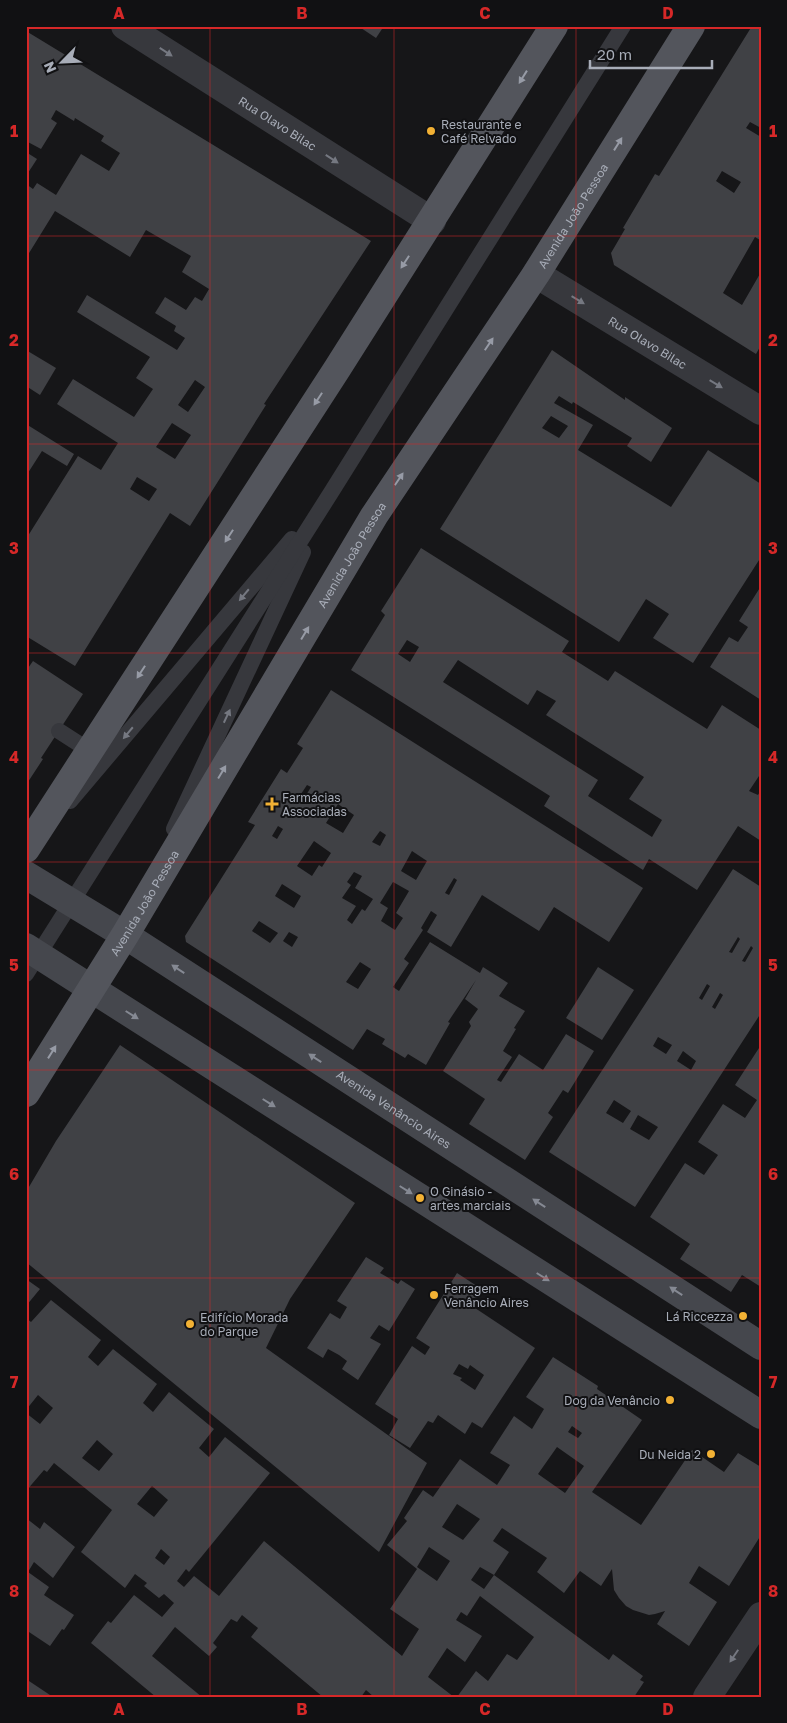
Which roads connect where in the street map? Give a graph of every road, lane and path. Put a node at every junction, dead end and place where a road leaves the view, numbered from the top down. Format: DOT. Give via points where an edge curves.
graph roads {
  1 [pos="124,26"];
  2 [pos="554,26"];
  3 [pos="623,26"];
  4 [pos="691,26"];
  5 [pos="432,221"];
  6 [pos="536,274"];
  7 [pos="761,411"];
  8 [pos="332,491"];
  9 [pos="59,731"];
  10 [pos="90,751"];
  11 [pos="26,849"];
  12 [pos="26,853"];
  13 [pos="26,875"];
  14 [pos="72,902"];
  15 [pos="125,934"];
  16 [pos="30,958"];
  17 [pos="91,989"];
  18 [pos="26,1093"];
  19 [pos="761,1346"];
  20 [pos="761,1416"];
  21 [pos="761,1616"];
  22 [pos="707,1697"];
  1 -- 5 [label="street, Rua Olavo Bilac, one-way"];
  2 -- 5 [label="main road, one-way"];
  3 -- 8 [label="lane"];
  6 -- 4 [label="main road, Avenida João Pessoa, one-way"];
  5 -- 10 [label="main road, one-way"];
  6 -- 7 [label="street, Rua Olavo Bilac, one-way"];
  15 -- 6 [label="main road, Avenida João Pessoa, one-way" via="374,516"];
  8 -- 12 [label="lane, one-way"];
  8 -- 14 [label="lane"];
  15 -- 8 [label="lane, one-way"];
  9 -- 10 [label="lane"];
  10 -- 11 [label="main road"];
  13 -- 14 [label="main road, Avenida Venâncio Aires"];
  14 -- 15 [label="main road, Avenida Venâncio Aires"];
  14 -- 16 [label="lane"];
  15 -- 17 [label="main road, Avenida João Pessoa"];
  19 -- 15 [label="main road, Avenida Venâncio Aires, one-way"];
  16 -- 17 [label="main road"];
  18 -- 17 [label="main road, Avenida João Pessoa, one-way"];
  17 -- 20 [label="main road, one-way"];
  21 -- 22 [label="street, one-way"];
}
